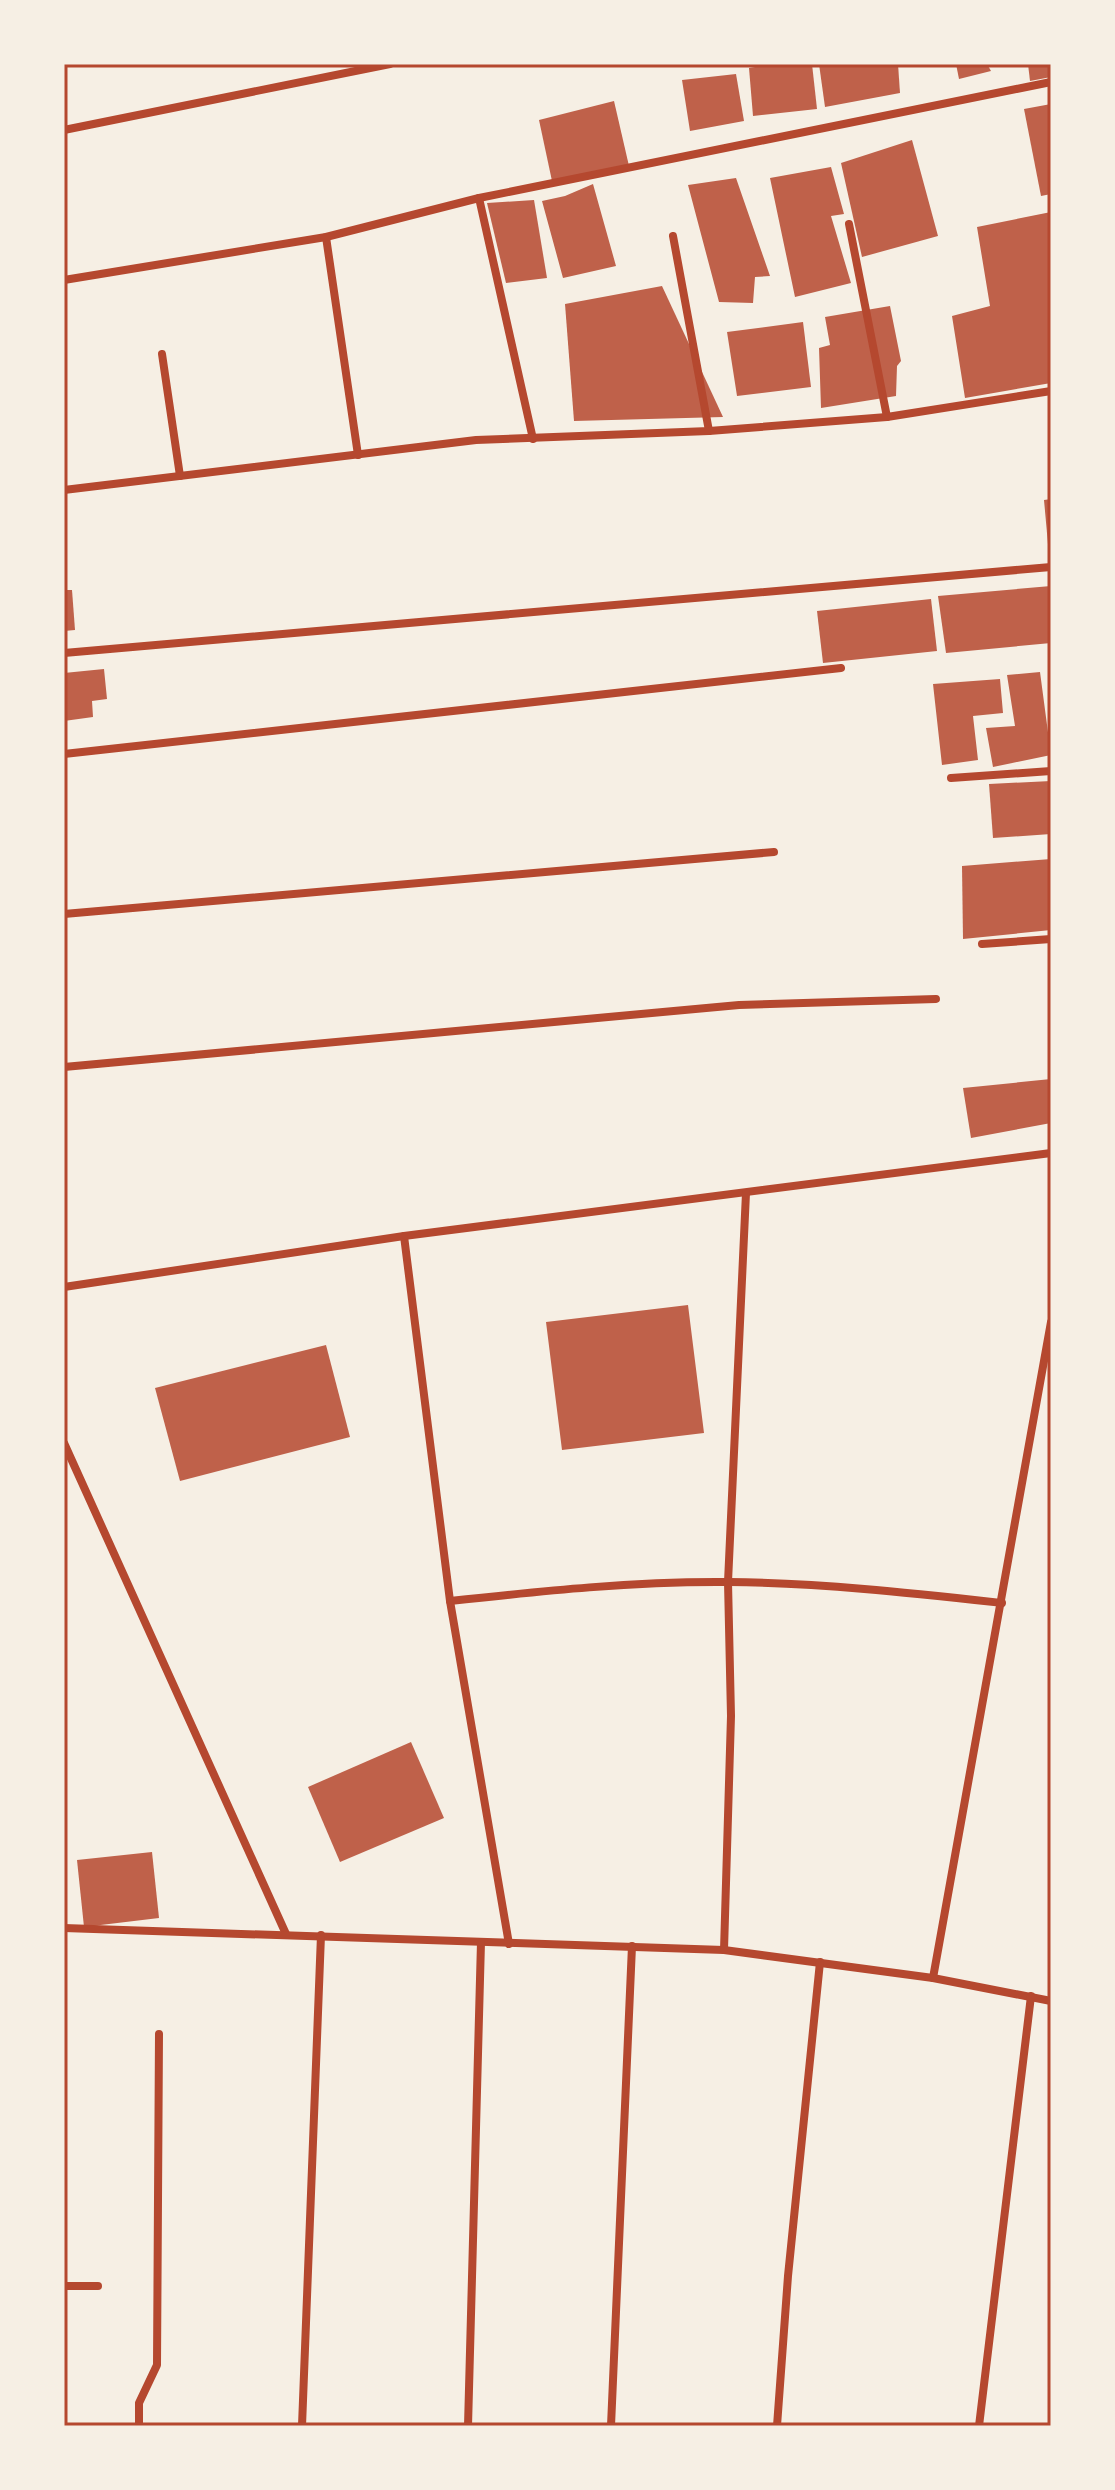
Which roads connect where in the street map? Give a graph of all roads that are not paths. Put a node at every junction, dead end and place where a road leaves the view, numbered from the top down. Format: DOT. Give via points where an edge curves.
graph roads {
  1 [pos="390,64"];
  2 [pos="1051,82"];
  3 [pos="64,130"];
  4 [pos="479,198"];
  5 [pos="849,224"];
  6 [pos="673,236"];
  7 [pos="326,237"];
  8 [pos="64,280"];
  9 [pos="162,354"];
  10 [pos="1051,391"];
  11 [pos="887,417"];
  12 [pos="709,431"];
  13 [pos="533,439"];
  14 [pos="358,455"];
  15 [pos="180,476"];
  16 [pos="64,490"];
  17 [pos="1051,567"];
  18 [pos="64,653"];
  19 [pos="841,668"];
  20 [pos="64,754"];
  21 [pos="1051,771"];
  22 [pos="951,778"];
  23 [pos="774,852"];
  24 [pos="64,914"];
  25 [pos="1051,939"];
  26 [pos="982,944"];
  27 [pos="936,999"];
  28 [pos="64,1067"];
  29 [pos="1051,1153"];
  30 [pos="746,1193"];
  31 [pos="404,1236"];
  32 [pos="64,1287"];
  33 [pos="1051,1322"];
  34 [pos="64,1443"];
  35 [pos="728,1582"];
  36 [pos="450,1601"];
  37 [pos="1002,1603"];
  38 [pos="64,1928"];
  39 [pos="286,1934"];
  40 [pos="321,1935"];
  41 [pos="481,1942"];
  42 [pos="509,1944"];
  43 [pos="632,1946"];
  44 [pos="724,1950"];
  45 [pos="820,1962"];
  46 [pos="933,1978"];
  47 [pos="1031,1996"];
  48 [pos="1051,2001"];
  49 [pos="159,2034"];
  50 [pos="64,2286"];
  51 [pos="98,2286"];
  52 [pos="139,2426"];
  53 [pos="302,2426"];
  54 [pos="468,2426"];
  55 [pos="611,2426"];
  56 [pos="777,2426"];
  57 [pos="979,2426"];
  1 -- 3 [label="street"];
  2 -- 4 [label="street"];
  4 -- 7 [label="street"];
  4 -- 13 [label="street"];
  5 -- 11 [label="street"];
  6 -- 12 [label="street"];
  7 -- 8 [label="street"];
  7 -- 14 [label="street"];
  9 -- 15 [label="street"];
  10 -- 11 [label="street"];
  11 -- 12 [label="street"];
  12 -- 13 [label="street"];
  13 -- 14 [label="street" via="476,440"];
  14 -- 15 [label="street"];
  15 -- 16 [label="street"];
  17 -- 18 [label="street"];
  19 -- 20 [label="street"];
  21 -- 22 [label="street"];
  23 -- 24 [label="street"];
  25 -- 26 [label="street"];
  27 -- 28 [label="street" via="739,1005"];
  29 -- 30 [label="street"];
  30 -- 31 [label="street"];
  30 -- 35 [label="street"];
  31 -- 32 [label="street"];
  31 -- 36 [label="street"];
  33 -- 37 [label="street"];
  34 -- 39 [label="street"];
  35 -- 36 [label="street" via="589,1587"];
  35 -- 37 [label="street" via="866,1587"];
  35 -- 44 [label="street" via="731,1716"];
  36 -- 42 [label="street"];
  37 -- 46 [label="street"];
  38 -- 39 [label="street"];
  39 -- 40 [label="street"];
  40 -- 41 [label="street"];
  40 -- 53 [label="street"];
  41 -- 42 [label="street"];
  41 -- 54 [label="street"];
  42 -- 43 [label="street"];
  43 -- 44 [label="street"];
  43 -- 55 [label="street"];
  44 -- 45 [label="street"];
  45 -- 46 [label="street"];
  45 -- 56 [label="street"];
  46 -- 47 [label="street"];
  47 -- 48 [label="street"];
  47 -- 57 [label="street"];
  49 -- 52 [label="street" via="157,2365 139,2403"];
  50 -- 51 [label="street"];
}
